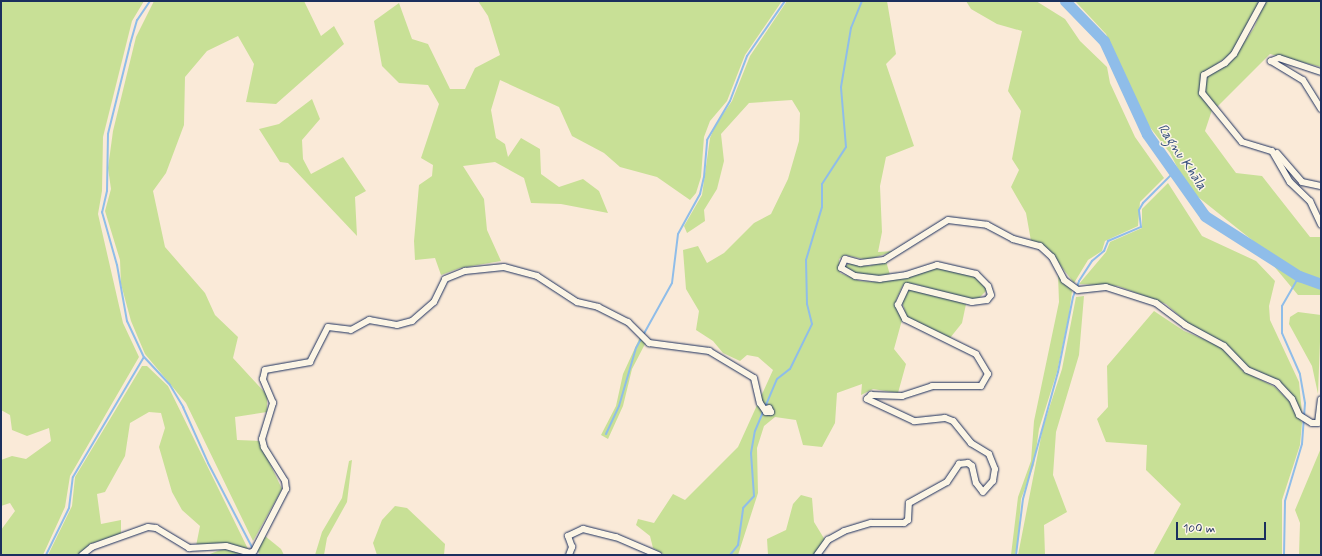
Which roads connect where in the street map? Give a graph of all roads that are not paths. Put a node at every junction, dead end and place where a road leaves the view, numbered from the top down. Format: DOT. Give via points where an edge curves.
graph roads {
  1 [pos="1263,1"];
  2 [pos="1321,72"];
  3 [pos="1321,109"];
  4 [pos="1272,150"];
  5 [pos="1321,186"];
  6 [pos="1321,225"];
  7 [pos="1321,399"];
  8 [pos="766,409"];
  9 [pos="82,555"];
  10 [pos="569,555"];
  11 [pos="658,555"];
  12 [pos="817,555"];
  1 -- 4 [label="street" via="1234,54 1225,63 1204,75 1200,86 1205,101 1242,142"];
  2 -- 3 [label="street" via="1279,58 1271,61 1303,80"];
  4 -- 5 [label="street" via="1279,154 1302,182"];
  4 -- 6 [label="street" via="1290,182 1310,201"];
  7 -- 12 [label="street" via="1318,423 1312,423 1299,415 1292,399 1277,383 1247,370 1224,346 1185,325 1156,303 1106,287 1078,290 1064,280 1056,263 1040,246 1013,239 987,225 948,220 884,260 860,264 845,259 841,268 855,276 880,279 907,275 937,265 976,274 988,286 991,295 987,300 972,302 907,286 898,305 905,320 976,354 988,374 981,386 938,385 902,396 871,395 867,399 914,420 945,418 953,421 971,442 989,454 995,469 993,480 983,492 976,483 972,466 959,464 947,482 909,503 910,514 904,523 870,523 844,531 828,540"];
  8 -- 9 [label="street" via="760,403 754,378 709,351 649,343 628,322 598,306 577,302 537,276 504,266 465,271 445,279 434,302 412,320 397,325 368,320 351,330 328,327 310,362 265,370 263,379 273,404 262,439 286,489 254,551 250,553 226,546 189,548 156,528 148,527 92,546"];
  10 -- 11 [label="street" via="572,547 568,536 583,529 616,537"];
}
